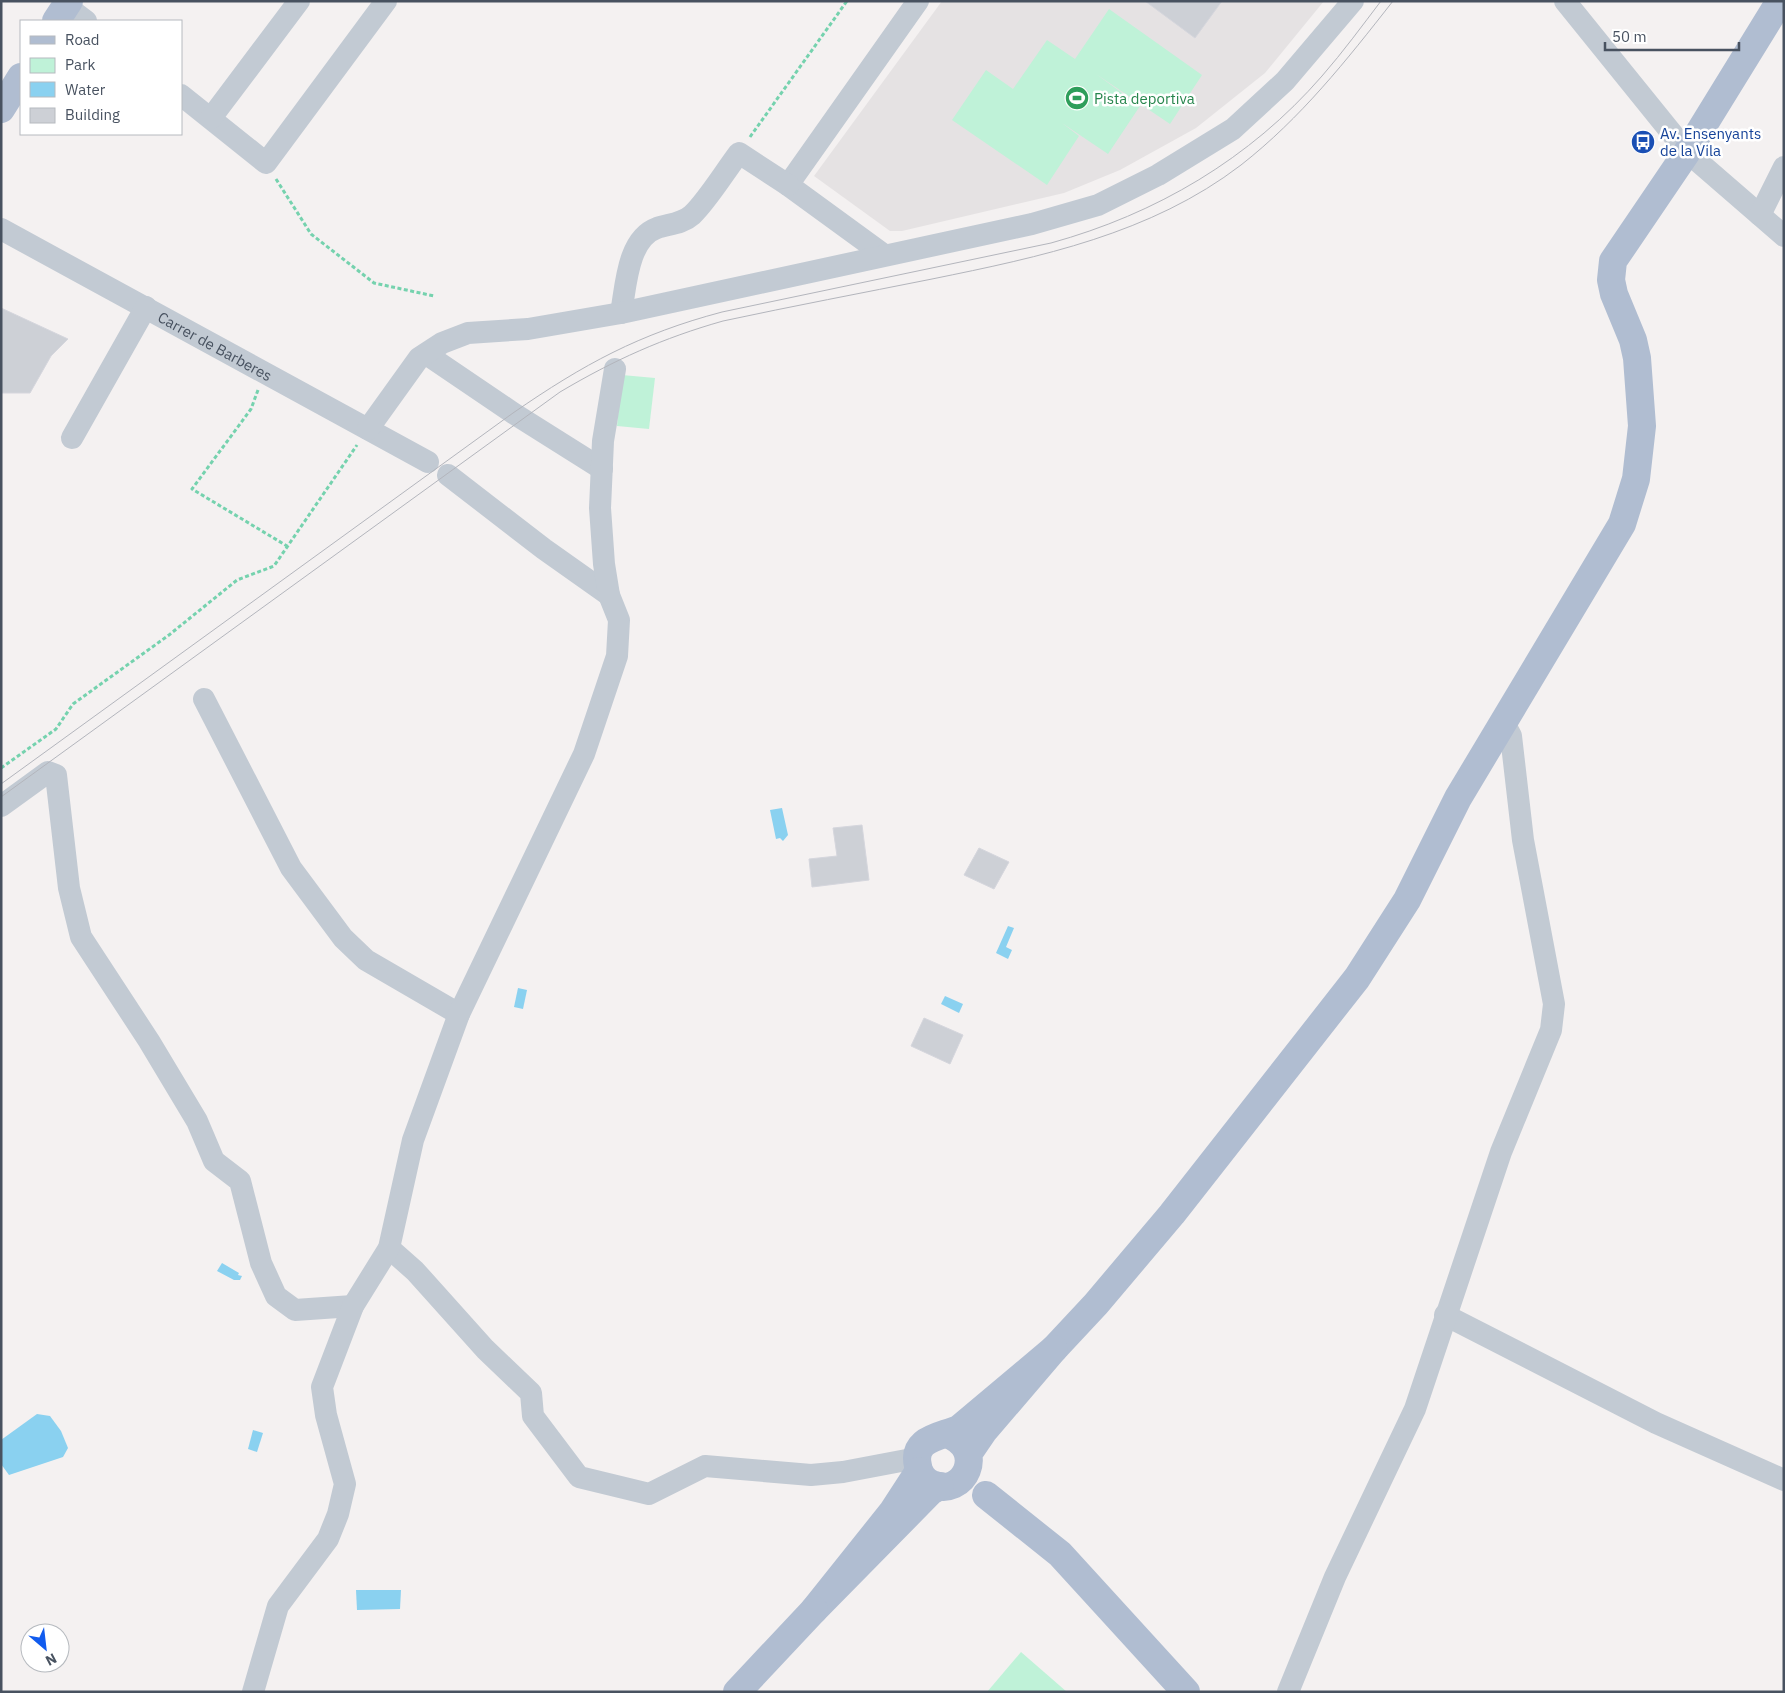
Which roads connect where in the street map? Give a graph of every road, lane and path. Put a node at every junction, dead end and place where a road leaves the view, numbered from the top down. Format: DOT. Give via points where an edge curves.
graph roads {
  1 [pos="299,1"];
  2 [pos="386,1"];
  3 [pos="848,1"];
  4 [pos="918,1"];
  5 [pos="1353,1"];
  6 [pos="1565,1"];
  7 [pos="1780,1"];
  8 [pos="20,79"];
  9 [pos="182,96"];
  10 [pos="1,109"];
  11 [pos="211,118"];
  12 [pos="1687,152"];
  13 [pos="739,153"];
  14 [pos="266,163"];
  15 [pos="1784,167"];
  16 [pos="788,185"];
  17 [pos="1760,215"];
  18 [pos="1,229"];
  19 [pos="1784,236"];
  20 [pos="884,255"];
  21 [pos="434,296"];
  22 [pos="146,307"];
  23 [pos="621,313"];
  24 [pos="426,354"];
  25 [pos="615,369"];
  26 [pos="265,373"];
  27 [pos="368,429"];
  28 [pos="72,438"];
  29 [pos="428,462"];
  30 [pos="602,469"];
  31 [pos="448,474"];
  32 [pos="287,546"];
  33 [pos="609,595"];
  34 [pos="204,700"];
  35 [pos="1503,722"];
  36 [pos="1,768"];
  37 [pos="1,806"];
  38 [pos="458,1014"];
  39 [pos="388,1248"];
  40 [pos="353,1306"];
  41 [pos="1445,1315"];
  42 [pos="1054,1349"];
  43 [pos="947,1434"];
  44 [pos="945,1470"];
  45 [pos="1784,1480"];
  46 [pos="739,1691"];
  47 [pos="253,1692"];
  48 [pos="1186,1692"];
  49 [pos="1288,1692"];
  1 -- 11 [label="street"];
  2 -- 14 [label="street"];
  3 -- 13 [label="path"];
  4 -- 16 [label="street"];
  5 -- 20 [label="street" via="1285,81 1233,129 1158,175 1098,205 1032,224"];
  6 -- 12 [label="street"];
  7 -- 12 [label="main road"];
  8 -- 10 [label="main road"];
  9 -- 11 [label="street"];
  11 -- 14 [label="street"];
  12 -- 17 [label="street"];
  12 -- 35 [label="main road" via="1613,261 1611,280 1614,294 1633,340 1642,426 1636,479 1622,524"];
  13 -- 16 [label="street"];
  13 -- 23 [label="street" via="692,215 643,235 633,255"];
  14 -- 21 [label="path" via="311,234 374,283"];
  15 -- 17 [label="street"];
  16 -- 20 [label="street"];
  17 -- 19 [label="street"];
  18 -- 22 [label="street, Carrer de Barberes"];
  20 -- 23 [label="street"];
  22 -- 26 [label="street, Carrer de Barberes"];
  22 -- 28 [label="street"];
  23 -- 24 [label="street" via="528,329 468,333 442,343"];
  24 -- 27 [label="street" via="419,358"];
  24 -- 30 [label="street"];
  25 -- 30 [label="street" via="603,441"];
  26 -- 27 [label="street, Carrer de Barberes"];
  26 -- 32 [label="path" via="251,409 192,489"];
  27 -- 29 [label="street, Carrer de Barberes"];
  27 -- 32 [label="path"];
  30 -- 33 [label="street" via="602,543"];
  31 -- 33 [label="street"];
  32 -- 36 [label="path" via="274,566 237,580 169,635 73,704 56,729"];
  33 -- 38 [label="street" via="619,620 617,656 584,754"];
  34 -- 38 [label="street" via="291,868 343,938 366,960"];
  35 -- 41 [label="street" via="1511,736 1523,840 1554,1018 1501,1152"];
  35 -- 42 [label="main road" via="1458,798 1408,900 1357,978 1172,1214"];
  37 -- 40 [label="street" via="48,772 56,775 69,888 80,937 149,1041 192,1114 214,1161 240,1181 261,1263 276,1296 295,1310"];
  38 -- 39 [label="street" via="413,1140"];
  39 -- 40 [label="street"];
  39 -- 44 [label="street" via="415,1271 485,1350 531,1393 533,1416 579,1477 649,1494 705,1466 811,1475"];
  40 -- 47 [label="street" via="322,1387 326,1415 345,1484 338,1514 328,1539 278,1606"];
  41 -- 45 [label="street" via="1656,1423"];
  41 -- 49 [label="street" via="1415,1409 1335,1578"];
  42 -- 43 [label="main road" via="980,1413"];
  42 -- 44 [label="main road"];
  43 -- 44 [label="main road" via="961,1441"];
  43 -- 44 [label="main road" via="927,1440 920,1448"];
  44 -- 46 [label="main road" via="893,1511 814,1610"];
  44 -- 48 [label="main road" via="986,1495 1060,1554"];
}
